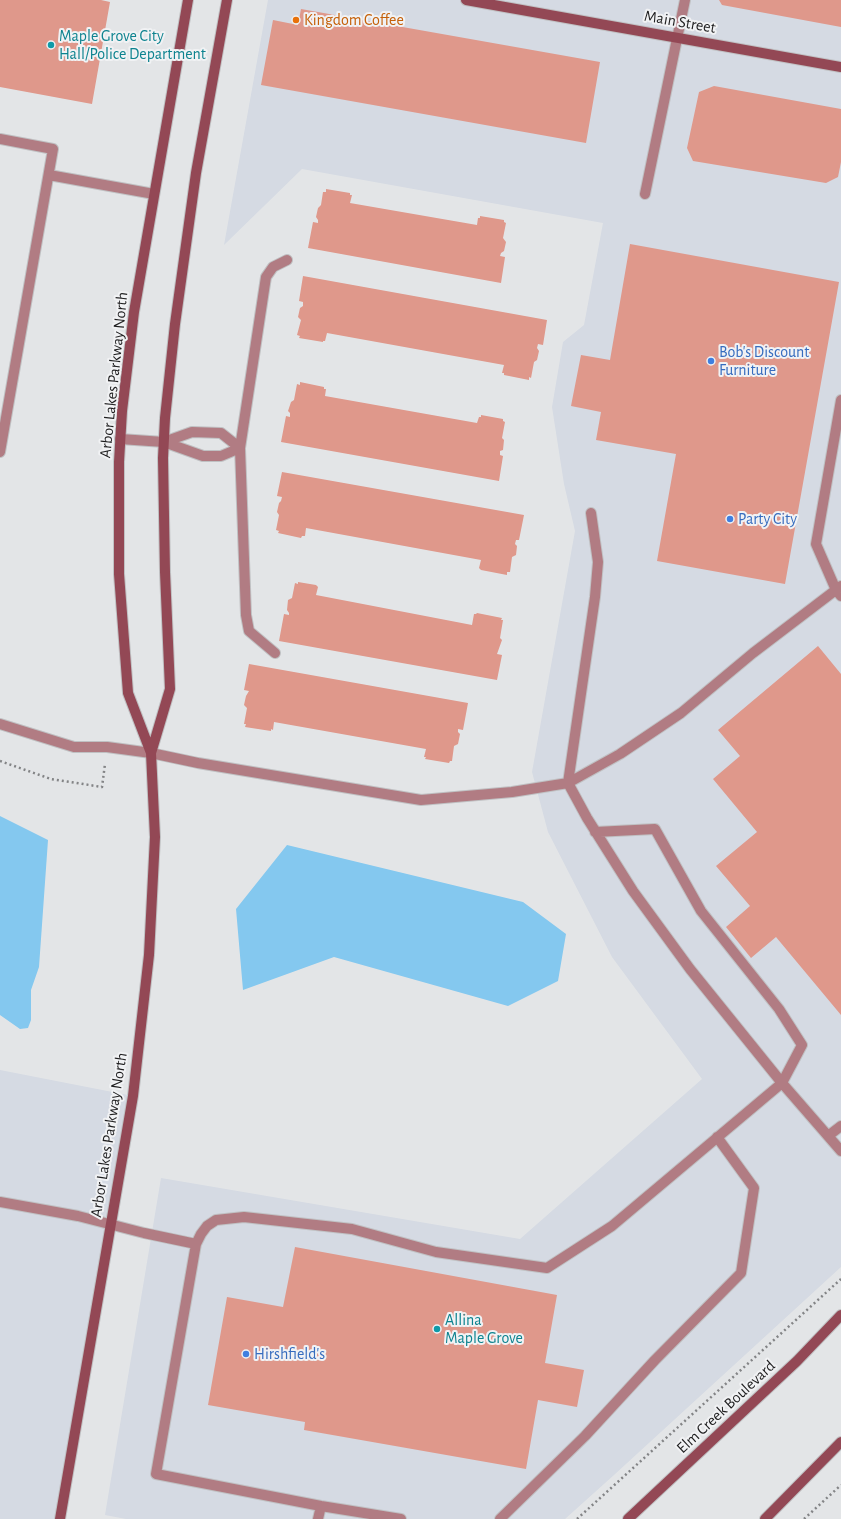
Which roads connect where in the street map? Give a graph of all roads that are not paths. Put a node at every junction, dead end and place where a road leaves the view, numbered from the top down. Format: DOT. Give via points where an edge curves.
graph roads {
  1 [pos="188,0"];
  2 [pos="227,0"];
  3 [pos="466,0"];
  4 [pos="685,0"];
  5 [pos="678,37"];
  6 [pos="841,67"];
  7 [pos="0,139"];
  8 [pos="49,175"];
  9 [pos="154,194"];
  10 [pos="645,194"];
  11 [pos="287,260"];
  12 [pos="841,400"];
  13 [pos="120,439"];
  14 [pos="164,442"];
  15 [pos="240,448"];
  16 [pos="0,452"];
  17 [pos="591,513"];
  18 [pos="839,590"];
  19 [pos="275,653"];
  20 [pos="0,724"];
  21 [pos="151,753"];
  22 [pos="568,783"];
  23 [pos="595,832"];
  24 [pos="782,1083"];
  25 [pos="841,1126"];
  26 [pos="828,1136"];
  27 [pos="717,1137"];
  28 [pos="841,1151"];
  29 [pos="0,1202"];
  30 [pos="110,1223"];
  31 [pos="196,1244"];
  32 [pos="841,1315"];
  33 [pos="841,1442"];
  34 [pos="321,1506"];
  35 [pos="60,1519"];
  36 [pos="318,1519"];
  37 [pos="401,1519"];
  38 [pos="500,1519"];
  39 [pos="628,1519"];
  40 [pos="765,1519"];
  1 -- 9 [label="street, Arbor Lakes Parkway North"];
  2 -- 14 [label="street, Arbor Lakes Parkway North" via="196,173 174,324"];
  3 -- 5 [label="street, Main Street"];
  4 -- 5 [label="lane"];
  5 -- 6 [label="street, Main Street"];
  5 -- 10 [label="lane"];
  7 -- 8 [label="lane" via="53,149"];
  8 -- 9 [label="lane"];
  8 -- 16 [label="lane"];
  9 -- 13 [label="street, Arbor Lakes Parkway North" via="134,312"];
  11 -- 15 [label="lane" via="273,267 266,277"];
  12 -- 18 [label="lane" via="816,544"];
  13 -- 14 [label="lane"];
  13 -- 21 [label="street, Arbor Lakes Parkway North" via="119,574 128,693"];
  14 -- 15 [label="lane" via="202,456 221,456"];
  14 -- 15 [label="lane" via="192,432 221,433"];
  14 -- 21 [label="street, Arbor Lakes Parkway North" via="164,572 170,689"];
  15 -- 19 [label="lane" via="246,615 249,631"];
  17 -- 22 [label="lane" via="598,562"];
  18 -- 22 [label="lane" via="753,653 681,713 620,754"];
  20 -- 21 [label="lane" via="74,747 107,747"];
  21 -- 22 [label="lane" via="421,800 512,792"];
  21 -- 30 [label="street, Arbor Lakes Parkway North" via="155,837 149,955 133,1096"];
  22 -- 23 [label="lane"];
  23 -- 24 [label="lane" via="633,891 690,969"];
  23 -- 24 [label="lane" via="655,829 701,911 779,1009 802,1045"];
  24 -- 26 [label="lane"];
  24 -- 27 [label="lane"];
  25 -- 26 [label="lane"];
  26 -- 28 [label="lane"];
  27 -- 31 [label="lane" via="612,1226 547,1268 436,1252 352,1229 244,1217 216,1220 207,1226"];
  27 -- 38 [label="lane" via="754,1188 741,1273 585,1436"];
  29 -- 30 [label="lane"];
  30 -- 31 [label="lane"];
  30 -- 35 [label="street, Arbor Lakes Parkway North"];
  31 -- 34 [label="lane" via="156,1474"];
  32 -- 39 [label="street, Elm Creek Boulevard" via="797,1361"];
  33 -- 40 [label="street"];
  34 -- 36 [label="lane"];
  34 -- 37 [label="lane"];
}
